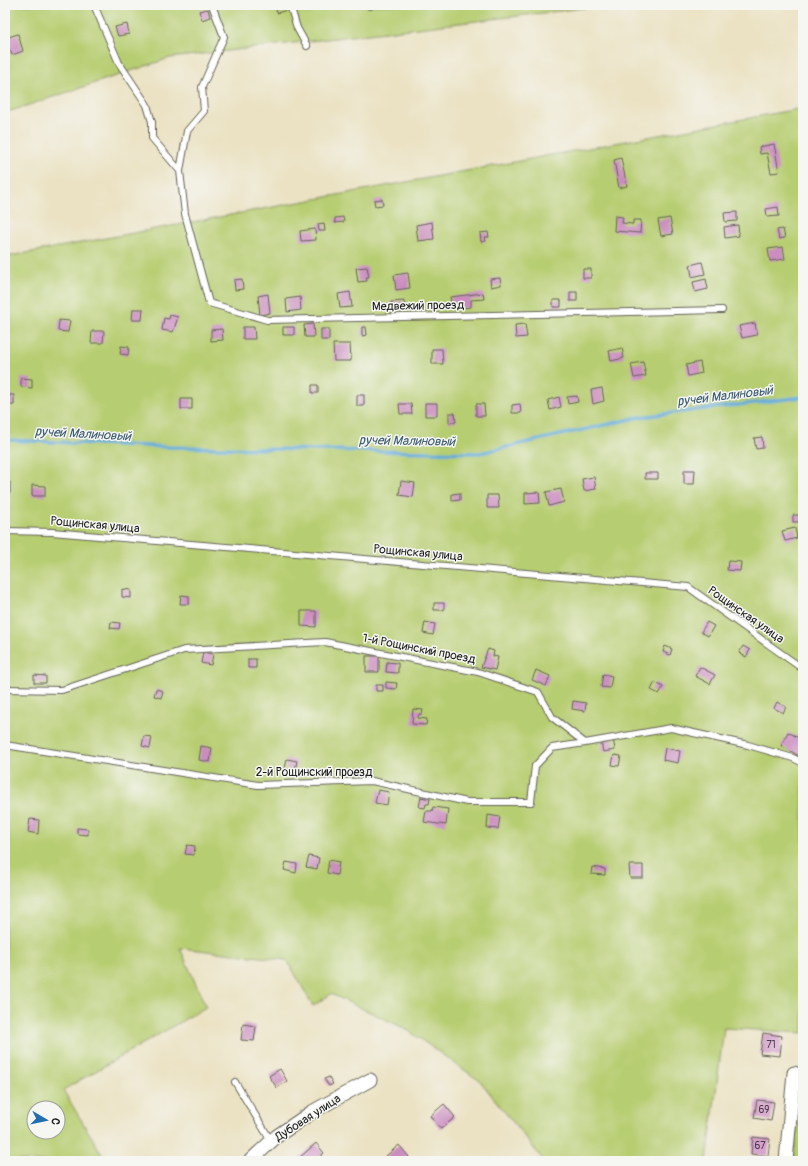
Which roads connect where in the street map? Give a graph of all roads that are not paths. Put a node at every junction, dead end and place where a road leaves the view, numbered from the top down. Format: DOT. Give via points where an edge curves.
graph roads {
  1 [pos="94,5"];
  2 [pos="212,5"];
  3 [pos="290,5"];
  4 [pos="307,46"];
  5 [pos="180,171"];
  6 [pos="722,310"];
  7 [pos="5,531"];
  8 [pos="803,669"];
  9 [pos="5,689"];
  10 [pos="585,743"];
  11 [pos="5,745"];
  12 [pos="803,763"];
  13 [pos="794,1073"];
  14 [pos="370,1080"];
  15 [pos="235,1082"];
  16 [pos="271,1141"];
  17 [pos="250,1161"];
  18 [pos="786,1161"];
  1 -- 5 [label="lane" via="119,63 147,105 152,122 152,138"];
  2 -- 5 [label="lane" via="224,37 202,87 204,110 188,131"];
  3 -- 4 [label="lane" via="297,28"];
  5 -- 6 [label="lane, Медвежий проезд" via="185,214 209,303 267,320"];
  7 -- 8 [label="lane, Рощинская улица" via="52,532 688,587"];
  9 -- 10 [label="lane, 1-й Рощинский проезд" via="62,690 184,650 325,642 478,672 538,692 552,717"];
  10 -- 11 [label="lane, 2-й Рощинский проезд" via="552,748 535,766 531,802 467,802 372,782 258,785"];
  10 -- 12 [label="lane" via="671,728 748,745"];
  13 -- 18 [label="street"];
  14 -- 16 [label="street, Дубовая улица" via="312,1112"];
  15 -- 16 [label="lane"];
  16 -- 17 [label="street, Дубовая улица"];
}
